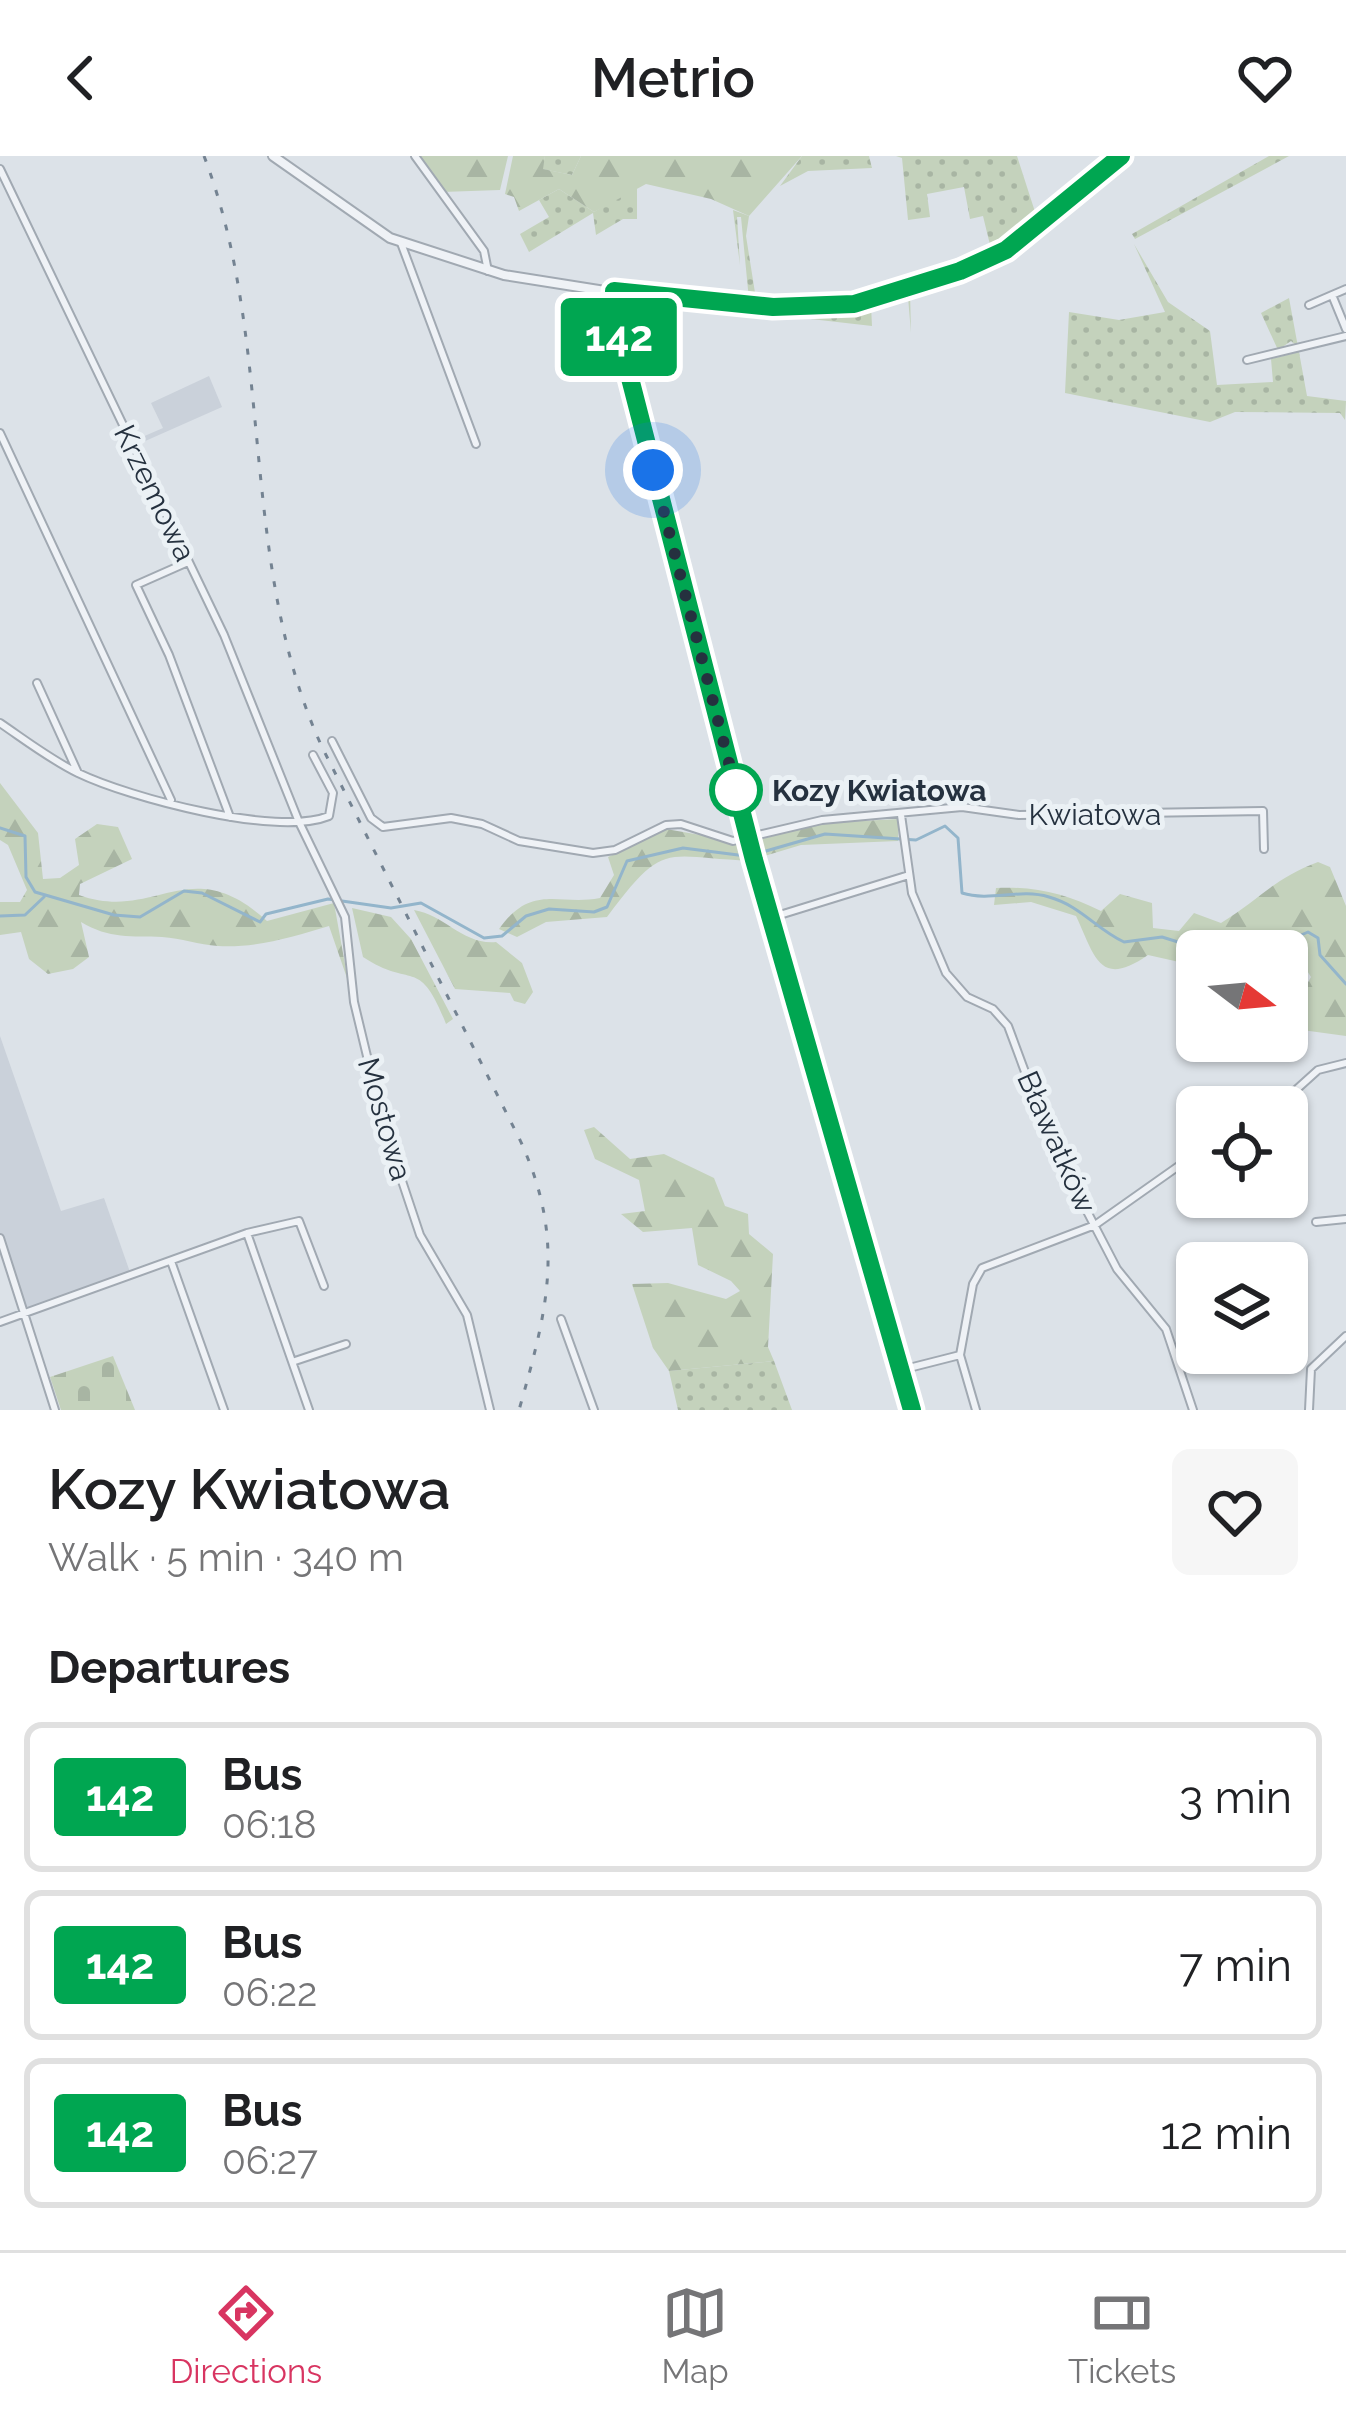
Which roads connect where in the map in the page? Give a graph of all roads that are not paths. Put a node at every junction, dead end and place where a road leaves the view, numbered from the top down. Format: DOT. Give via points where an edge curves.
graph roads {
  1 [pos="273,156"];
  2 [pos="415,156"];
  3 [pos="1114,158"];
  4 [pos="0,169"];
  5 [pos="401,243"];
  6 [pos="488,271"];
  7 [pos="1346,289"];
  8 [pos="614,291"];
  9 [pos="1332,295"];
  10 [pos="1309,305"];
  11 [pos="1346,332"];
  12 [pos="1247,359"];
  13 [pos="0,433"];
  14 [pos="476,444"];
  15 [pos="188,562"];
  16 [pos="37,683"];
  17 [pos="0,724"];
  18 [pos="332,742"];
  19 [pos="313,755"];
  20 [pos="78,773"];
  21 [pos="171,800"];
  22 [pos="901,814"];
  23 [pos="230,818"];
  24 [pos="299,822"];
  25 [pos="748,839"];
  26 [pos="1264,849"];
  27 [pos="909,875"];
  28 [pos="770,918"];
  29 [pos="1346,1063"];
  30 [pos="1300,1086"];
  31 [pos="1176,1168"];
  32 [pos="1346,1219"];
  33 [pos="1316,1222"];
  34 [pos="1095,1226"];
  35 [pos="247,1233"];
  36 [pos="0,1238"];
  37 [pos="172,1264"];
  38 [pos="323,1286"];
  39 [pos="22,1316"];
  40 [pos="561,1319"];
  41 [pos="0,1322"];
  42 [pos="1346,1336"];
  43 [pos="346,1344"];
  44 [pos="960,1354"];
  45 [pos="295,1361"];
  46 [pos="901,1370"];
  47 [pos="55,1410"];
  48 [pos="224,1410"];
  49 [pos="309,1410"];
  50 [pos="490,1410"];
  51 [pos="594,1410"];
  52 [pos="912,1410"];
  53 [pos="976,1410"];
  54 [pos="1193,1410"];
  55 [pos="1309,1410"];
  1 -- 5 [label="street"];
  2 -- 6 [label="street" via="484,251"];
  3 -- 8 [label="street" via="994,256 854,304 746,305"];
  4 -- 15 [label="street, Krzemowa"];
  5 -- 6 [label="street"];
  5 -- 14 [label="street"];
  6 -- 8 [label="street"];
  7 -- 9 [label="street"];
  8 -- 25 [label="street"];
  9 -- 10 [label="street"];
  9 -- 11 [label="street"];
  11 -- 12 [label="street"];
  13 -- 21 [label="street"];
  15 -- 23 [label="street" via="136,585"];
  15 -- 24 [label="street, Krzemowa"];
  16 -- 20 [label="street"];
  17 -- 20 [label="street"];
  18 -- 25 [label="street" via="382,827 451,818 519,842 593,853 666,825"];
  19 -- 24 [label="street" via="334,810"];
  20 -- 21 [label="street"];
  21 -- 23 [label="street"];
  22 -- 25 [label="street, Kwiatowa" via="822,820"];
  22 -- 26 [label="street, Kwiatowa" via="962,807 1019,815 1263,811"];
  22 -- 27 [label="street, Bławatków"];
  23 -- 24 [label="street"];
  24 -- 50 [label="street, Mostowa" via="345,916 354,1002 384,1127 420,1235 467,1315"];
  25 -- 28 [label="street"];
  27 -- 28 [label="street"];
  27 -- 34 [label="street, Bławatków" via="946,973 1008,1025 1034,1107"];
  28 -- 46 [label="street"];
  29 -- 30 [label="street" via="1318,1070"];
  31 -- 34 [label="street"];
  32 -- 33 [label="street"];
  34 -- 44 [label="street" via="982,1268"];
  34 -- 54 [label="street, Bławatków" via="1166,1329"];
  35 -- 37 [label="street"];
  35 -- 38 [label="street" via="298,1221"];
  35 -- 45 [label="street"];
  36 -- 39 [label="street"];
  37 -- 39 [label="street"];
  37 -- 48 [label="street"];
  39 -- 41 [label="street"];
  39 -- 47 [label="street"];
  40 -- 51 [label="street"];
  42 -- 55 [label="street" via="1312,1369"];
  43 -- 45 [label="street"];
  44 -- 46 [label="street"];
  44 -- 53 [label="street"];
  45 -- 49 [label="street"];
  46 -- 52 [label="street"];
}
